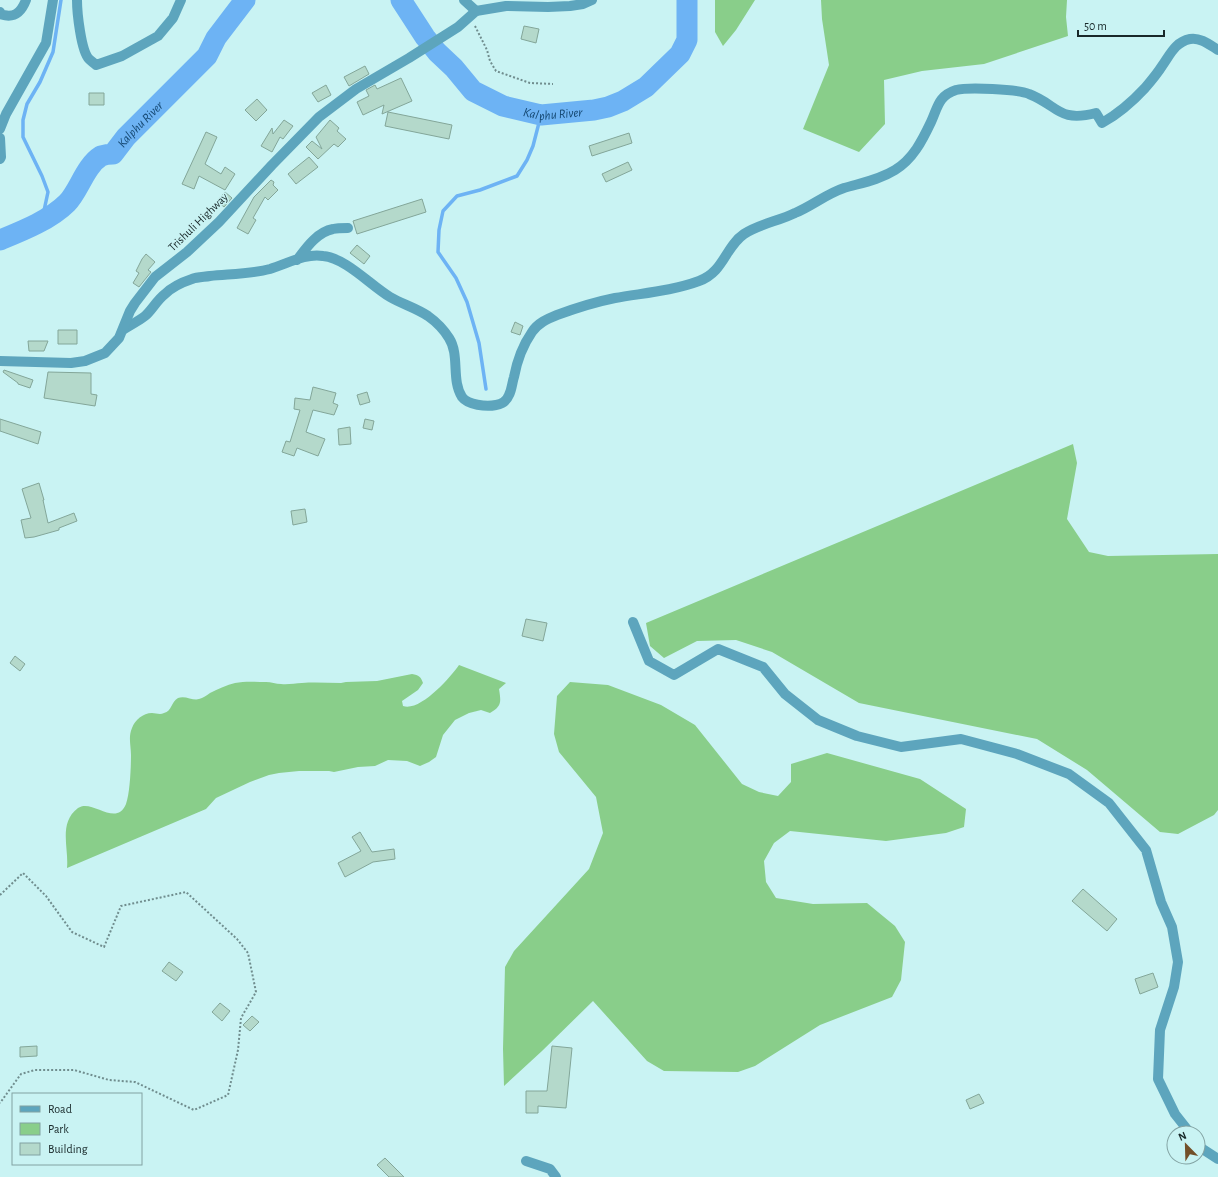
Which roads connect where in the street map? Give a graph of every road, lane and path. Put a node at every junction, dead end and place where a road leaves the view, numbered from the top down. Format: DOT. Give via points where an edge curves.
graph roads {
  1 [pos="26,0"];
  2 [pos="53,0"];
  3 [pos="77,0"];
  4 [pos="181,0"];
  5 [pos="464,0"];
  6 [pos="592,0"];
  7 [pos="476,11"];
  8 [pos="0,12"];
  9 [pos="467,18"];
  10 [pos="1218,50"];
  11 [pos="554,84"];
  12 [pos="0,129"];
  13 [pos="0,138"];
  14 [pos="0,159"];
  15 [pos="348,228"];
  16 [pos="297,260"];
  17 [pos="124,329"];
  18 [pos="0,361"];
  19 [pos="633,622"];
  20 [pos="0,896"];
  21 [pos="0,1103"];
  22 [pos="1184,1125"];
  23 [pos="1206,1151"];
  24 [pos="1218,1159"];
  25 [pos="526,1161"];
  26 [pos="556,1177"];
  1 -- 8 [label="street" via="16,14 9,17"];
  2 -- 12 [label="street" via="46,43"];
  3 -- 4 [label="street" via="84,51 88,59 96,65 122,56 158,36 173,18"];
  5 -- 7 [label="street"];
  6 -- 7 [label="street" via="570,6 506,6"];
  7 -- 9 [label="street"];
  9 -- 11 [label="path" via="481,38 496,71 530,83"];
  9 -- 17 [label="street, Trishuli Highway" via="458,27 356,89 319,117 219,222 155,277 135,303"];
  10 -- 16 [label="street" via="1201,40 1181,42 1172,49 1144,89 1113,117 1102,123 1096,114 1064,115 1022,92 972,88 952,92 939,102 915,152 900,167 875,180 835,191 793,214 748,232 737,240 717,269 705,279 672,289 594,303 542,322 532,332 521,353 509,396 498,405 469,403 462,397 451,341 430,317 391,298 334,258 321,255"];
  13 -- 14 [label="street"];
  15 -- 16 [label="street" via="325,232 315,239"];
  16 -- 17 [label="street" via="267,270 194,278 166,292 144,317"];
  17 -- 18 [label="street, Trishuli Highway" via="120,338 105,353 85,361"];
  19 -- 22 [label="street" via="649,661 674,675 718,649 763,667 785,694 818,720 857,736 901,747 962,739 1017,754 1069,774 1109,803 1146,850 1161,902 1172,927 1178,962 1174,987 1160,1030 1158,1079 1175,1114"];
  20 -- 21 [label="path" via="23,873 46,896 72,932 104,947 121,906 186,892 237,939 248,953 256,992 241,1018 238,1050 228,1095 194,1110 134,1082 109,1080 74,1070 35,1070 21,1074"];
  23 -- 24 [label="street"];
  25 -- 26 [label="street" via="550,1170"];
}
